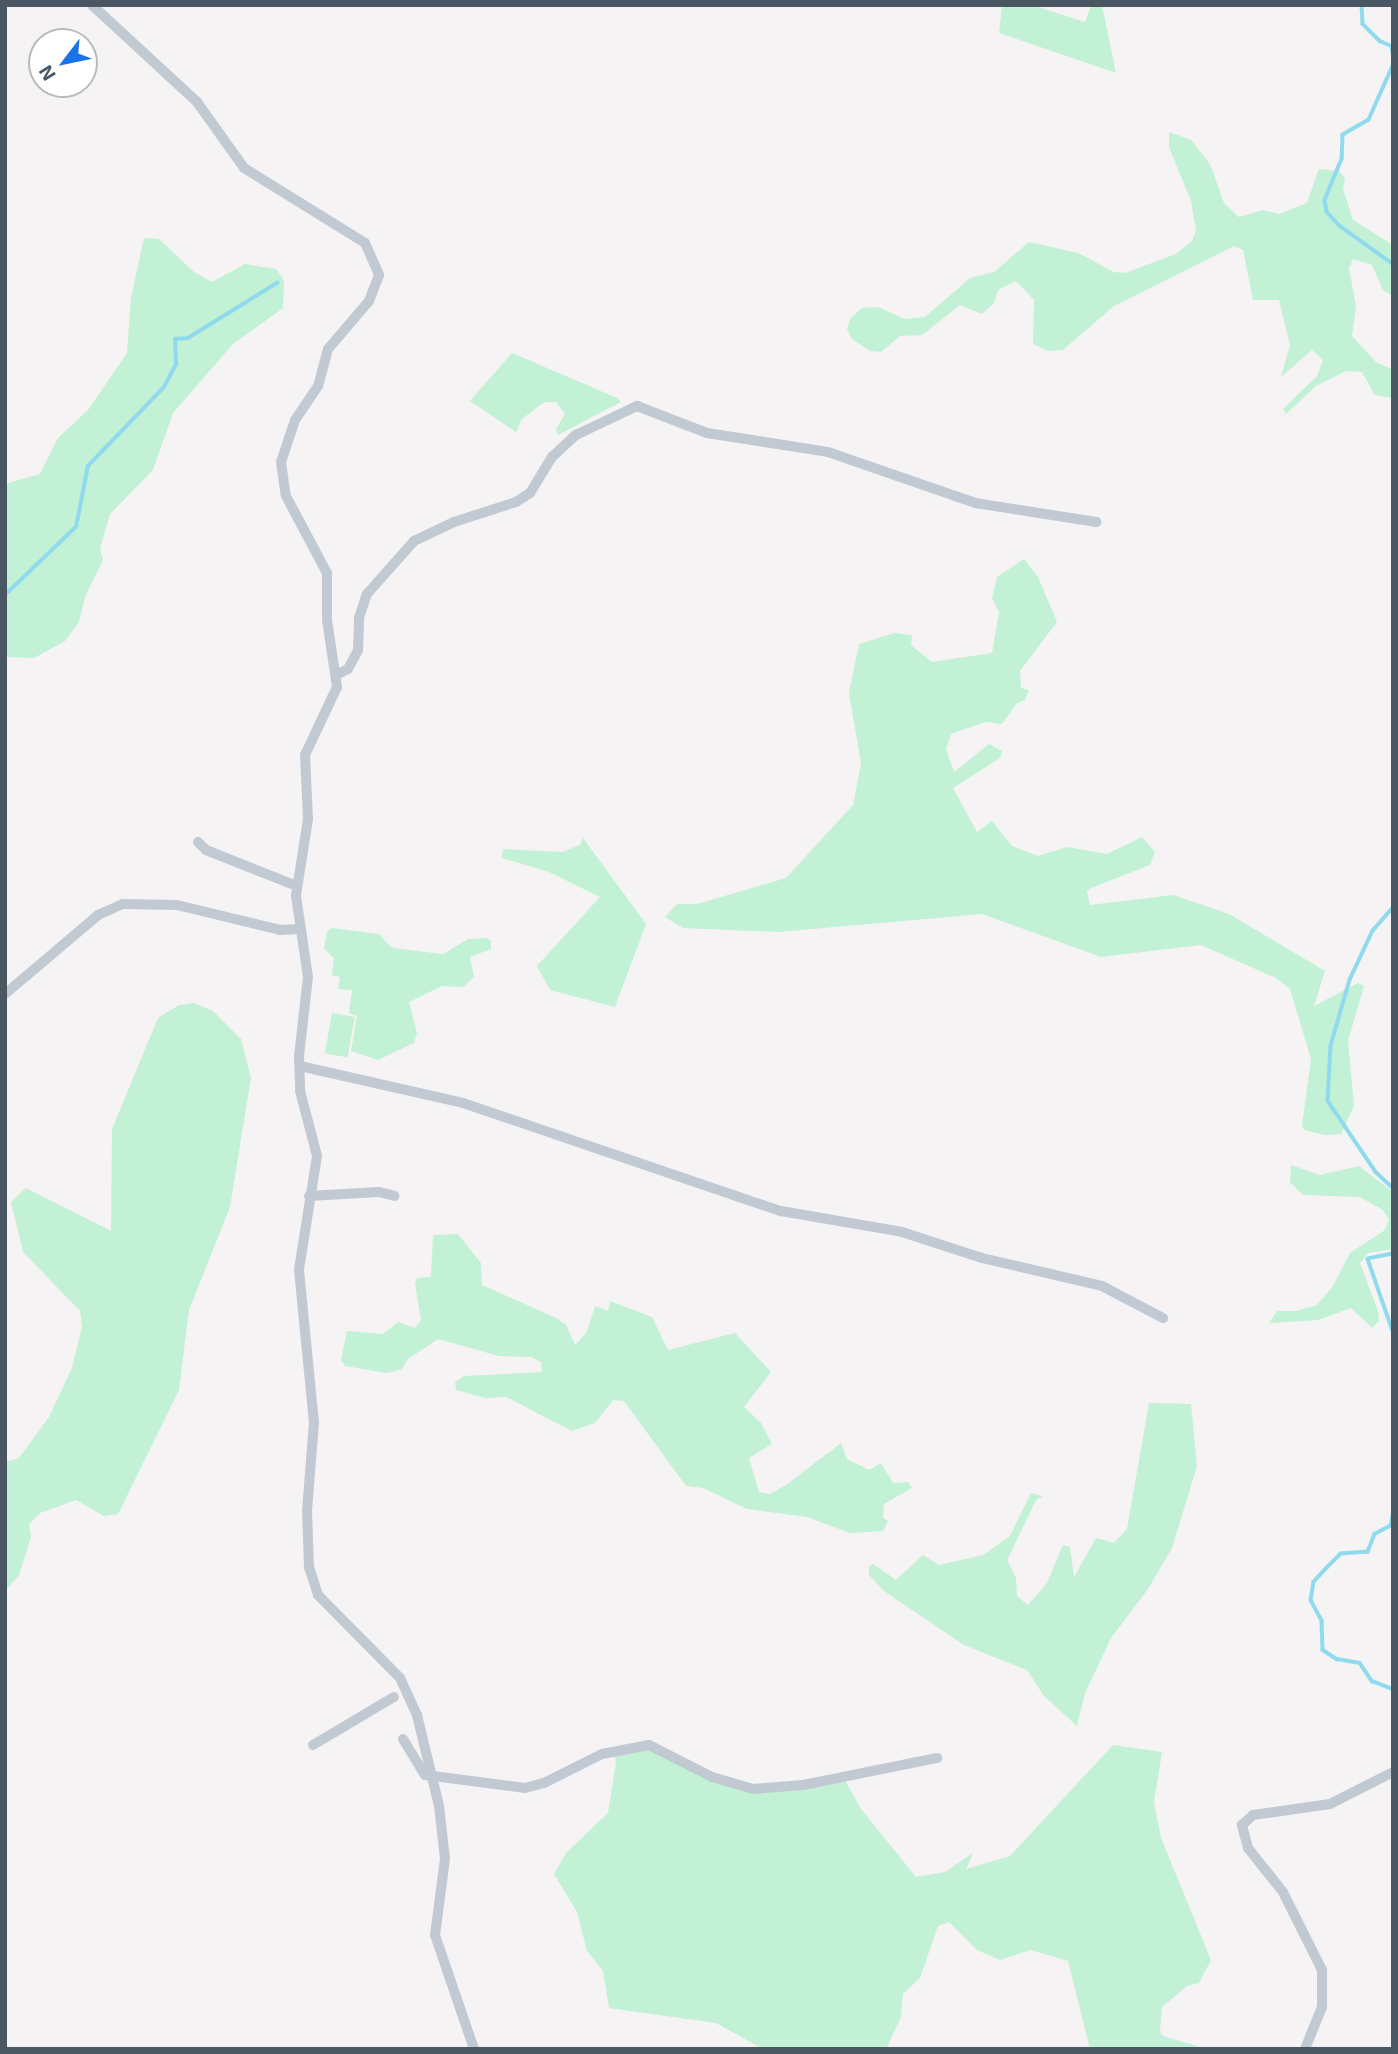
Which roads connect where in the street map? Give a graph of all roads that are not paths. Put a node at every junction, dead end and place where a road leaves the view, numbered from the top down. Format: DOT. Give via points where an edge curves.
graph roads {
  1 [pos="92,5"];
  2 [pos="1097,522"];
  3 [pos="336,675"];
  4 [pos="198,842"];
  5 [pos="297,886"];
  6 [pos="300,929"];
  7 [pos="5,994"];
  8 [pos="300,1066"];
  9 [pos="309,1196"];
  10 [pos="395,1196"];
  11 [pos="1163,1318"];
  12 [pos="394,1697"];
  13 [pos="403,1739"];
  14 [pos="313,1745"];
  15 [pos="937,1758"];
  16 [pos="1393,1772"];
  17 [pos="433,1778"];
  18 [pos="474,2049"];
  19 [pos="1305,2049"];
  1 -- 3 [label="street" via="197,102 244,169 365,243 377,264 379,284 328,349 318,386 295,420 281,462 286,496 327,573 327,620"];
  2 -- 3 [label="street" via="975,503 828,452 707,433 637,406 576,435 552,457 530,494 414,541 367,594 359,618 358,650 348,669"];
  3 -- 5 [label="street" via="335,698 305,755 308,819"];
  4 -- 5 [label="street" via="206,850"];
  5 -- 6 [label="street"];
  6 -- 7 [label="street" via="280,930 177,905 123,904 98,915"];
  6 -- 8 [label="street" via="308,977"];
  8 -- 9 [label="street" via="300,1091 317,1156"];
  8 -- 11 [label="street" via="463,1103 781,1211 902,1232 982,1258 1102,1286"];
  9 -- 10 [label="street" via="379,1192"];
  9 -- 17 [label="street" via="299,1270 314,1422 307,1510 312,1582 336,1618 400,1678 417,1715"];
  12 -- 14 [label="street"];
  13 -- 17 [label="street" via="425,1775"];
  15 -- 17 [label="street" via="803,1785 753,1789 712,1777 649,1745 602,1754 525,1788"];
  16 -- 19 [label="street" via="1312,1810 1253,1815 1242,1825 1248,1849 1283,1892 1322,1970 1322,2007"];
  17 -- 18 [label="street" via="445,1866 435,1935"];
}
